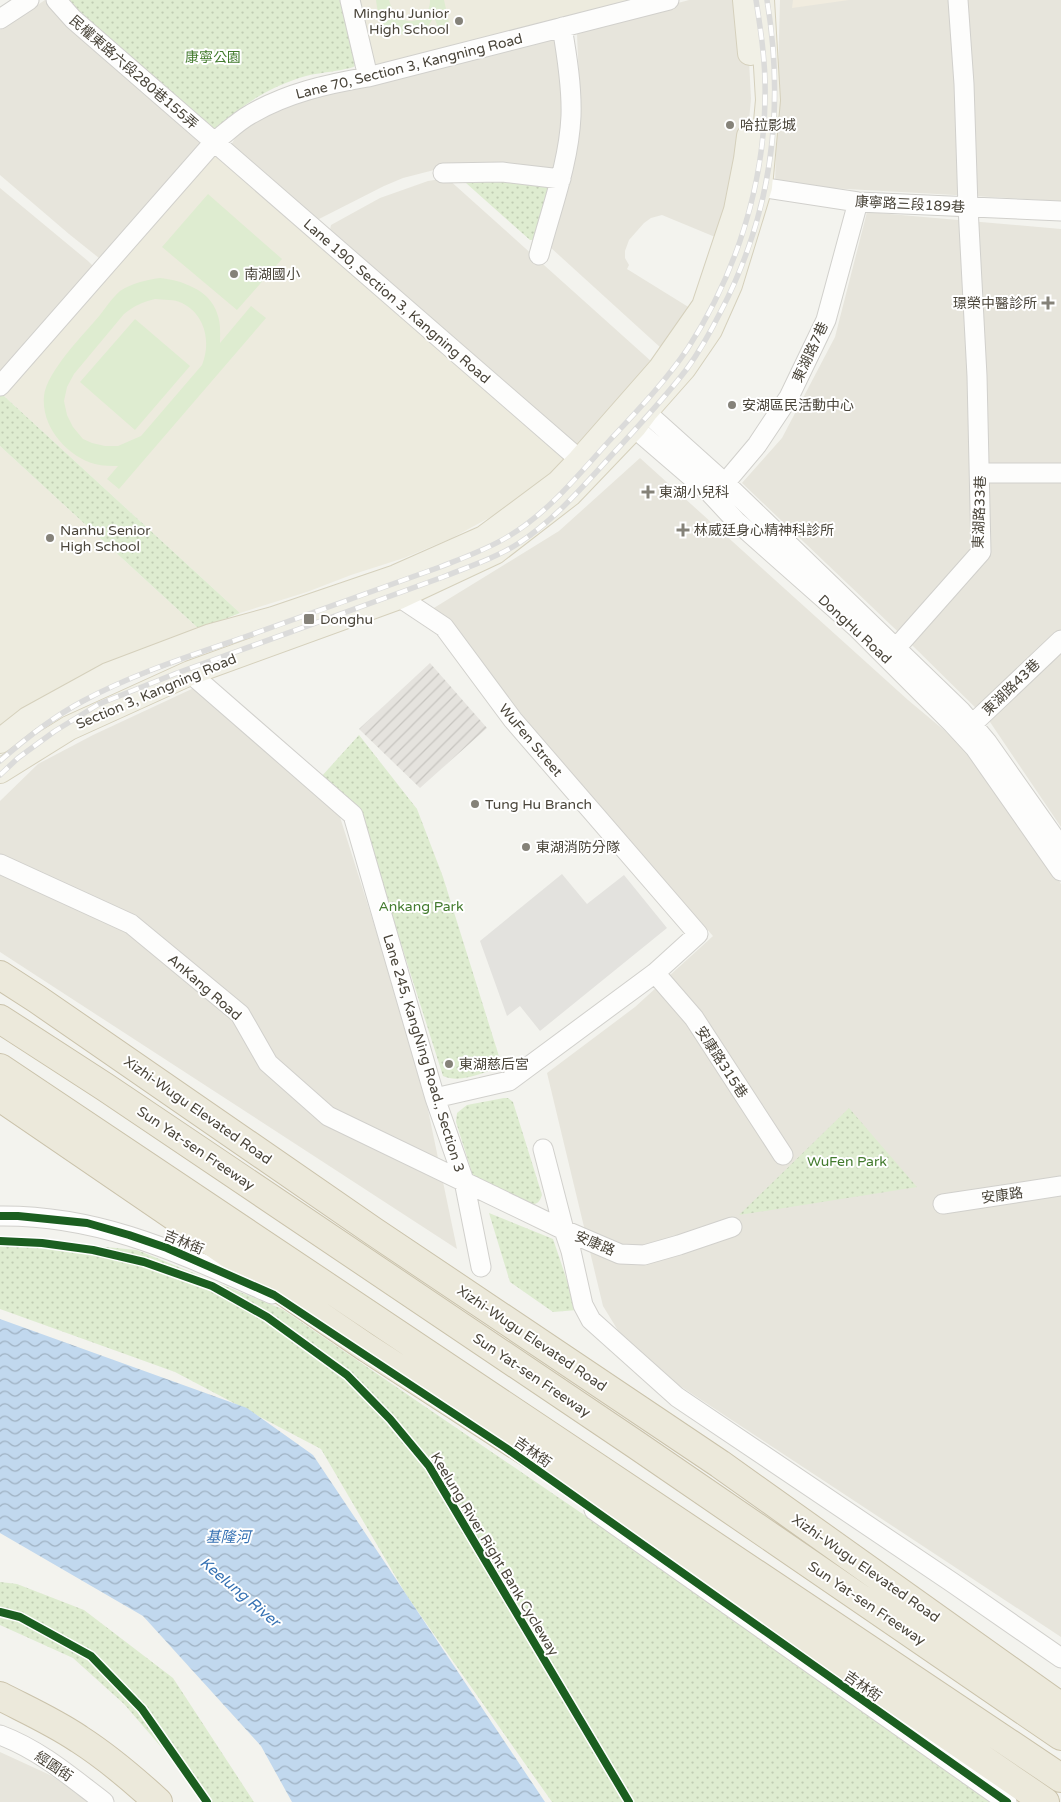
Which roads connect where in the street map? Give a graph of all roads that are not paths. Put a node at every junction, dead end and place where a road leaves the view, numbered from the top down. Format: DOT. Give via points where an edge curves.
graph roads {
  1 [pos="29,0"];
  2 [pos="56,0"];
  3 [pos="350,0"];
  4 [pos="668,0"];
  5 [pos="745,0"];
  6 [pos="762,0"];
  7 [pos="958,0"];
  8 [pos="0,18"];
  9 [pos="562,28"];
  10 [pos="368,78"];
  11 [pos="214,142"];
  12 [pos="443,173"];
  13 [pos="561,179"];
  14 [pos="760,187"];
  15 [pos="858,202"];
  16 [pos="968,207"];
  17 [pos="1061,211"];
  18 [pos="539,255"];
  19 [pos="0,386"];
  20 [pos="633,413"];
  21 [pos="580,460"];
  22 [pos="980,473"];
  23 [pos="1061,473"];
  24 [pos="725,483"];
  25 [pos="399,597"];
  26 [pos="1060,641"];
  27 [pos="896,648"];
  28 [pos="190,673"];
  29 [pos="967,729"];
  30 [pos="0,741"];
  31 [pos="0,771"];
  32 [pos="1061,847"];
  33 [pos="0,864"];
  34 [pos="1061,871"];
  35 [pos="655,973"];
  36 [pos="0,975"];
  37 [pos="0,1018"];
  38 [pos="0,1068"];
  39 [pos="0,1096"];
  40 [pos="435,1098"];
  41 [pos="543,1149"];
  42 [pos="783,1155"];
  43 [pos="464,1181"];
  44 [pos="1061,1186"];
  45 [pos="943,1204"];
  46 [pos="0,1216"];
  47 [pos="732,1227"];
  48 [pos="564,1230"];
  49 [pos="481,1267"];
  50 [pos="1061,1658"];
  51 [pos="0,1696"];
  52 [pos="0,1706"];
  53 [pos="1061,1707"];
  54 [pos="0,1736"];
  55 [pos="1061,1736"];
  56 [pos="1061,1778"];
  57 [pos="104,1802"];
  58 [pos="142,1802"];
  59 [pos="158,1802"];
  60 [pos="1007,1802"];
  61 [pos="1045,1802"];
  1 -- 8 [label="street"];
  2 -- 11 [label="street, 民權東路六段280巷155弄"];
  3 -- 10 [label="street"];
  4 -- 9 [label="street, Lane 70, Section 3, Kangning Road"];
  5 -- 20 [label="main road, Section 3, Kangning Road" via="752,108 736,210 704,306"];
  6 -- 14 [label="main road, Section 3, Kangning Road" via="768,100"];
  7 -- 16 [label="street, 東湖路33巷"];
  9 -- 10 [label="street, Lane 70, Section 3, Kangning Road"];
  9 -- 13 [label="street" via="571,116"];
  10 -- 11 [label="street, Lane 70, Section 3, Kangning Road" via="296,93 250,114"];
  11 -- 19 [label="street, Lane 70, Section 3, Kangning Road"];
  11 -- 21 [label="street, Lane 190, Section 3, Kangning Road"];
  12 -- 13 [label="street" via="502,172"];
  13 -- 18 [label="street"];
  14 -- 15 [label="street, 康寧路三段189巷"];
  14 -- 20 [label="main road, Section 3, Kangning Road" via="730,286 710,330 684,368"];
  15 -- 16 [label="street, 康寧路三段189巷"];
  15 -- 24 [label="street, 東湖路7巷" via="826,320 789,396 757,445"];
  16 -- 17 [label="street, 康寧路三段189巷"];
  16 -- 22 [label="street, 東湖路33巷"];
  20 -- 21 [label="main road, Section 3, Kangning Road"];
  20 -- 24 [label="street, DongHu Road"];
  20 -- 25 [label="main road, Section 3, Kangning Road" via="570,494 495,552"];
  20 -- 29 [label="street, DongHu Road" via="736,521"];
  21 -- 30 [label="main road, Section 3, Kangning Road" via="558,483 484,538 396,577 273,619 211,636 108,675 28,719"];
  22 -- 23 [label="street"];
  22 -- 27 [label="street, 東湖路33巷" via="981,552"];
  24 -- 27 [label="street, DongHu Road"];
  25 -- 28 [label="main road, Section 3, Kangning Road"];
  25 -- 35 [label="street, WuFen Street" via="444,627 513,720 698,934"];
  26 -- 29 [label="street, 東湖路43巷"];
  27 -- 29 [label="street, DongHu Road" via="961,711"];
  28 -- 31 [label="main road, Section 3, Kangning Road" via="69,728"];
  28 -- 40 [label="street, Lane 245, KangNing Road., Section 3" via="353,815"];
  29 -- 32 [label="street, DongHu Road" via="988,742"];
  29 -- 34 [label="street, DongHu Road" via="975,748"];
  33 -- 43 [label="street, AnKang Road" via="131,924 240,1014 268,1063 328,1116"];
  35 -- 40 [label="street" via="509,1081"];
  35 -- 42 [label="street, 安康路315巷" via="694,1018"];
  36 -- 53 [label="highway, Xizhi-Wugu Elevated Road" via="373,1232 720,1464"];
  37 -- 55 [label="highway, Sun Yat-sen Freeway" via="626,1438"];
  38 -- 56 [label="highway"];
  39 -- 61 [label="highway" via="367,1348 666,1542"];
  40 -- 43 [label="street, Lane 245, KangNing Road., Section 3"];
  41 -- 48 [label="street"];
  43 -- 48 [label="street, 安康路"];
  43 -- 49 [label="street, Lane 245, KangNing Road., Section 3"];
  44 -- 45 [label="street, 安康路"];
  46 -- 60 [label="street, 吉林街" via="87,1224 129,1235 167,1248 274,1295 506,1448"];
  47 -- 48 [label="street, 安康路" via="644,1255 620,1254"];
  48 -- 50 [label="street" via="590,1320 678,1396"];
  51 -- 59 [label="highway" via="79,1739"];
  52 -- 58 [label="highway" via="55,1734 85,1754"];
  54 -- 57 [label="street, 經園街" via="16,1741 50,1761"];
}
